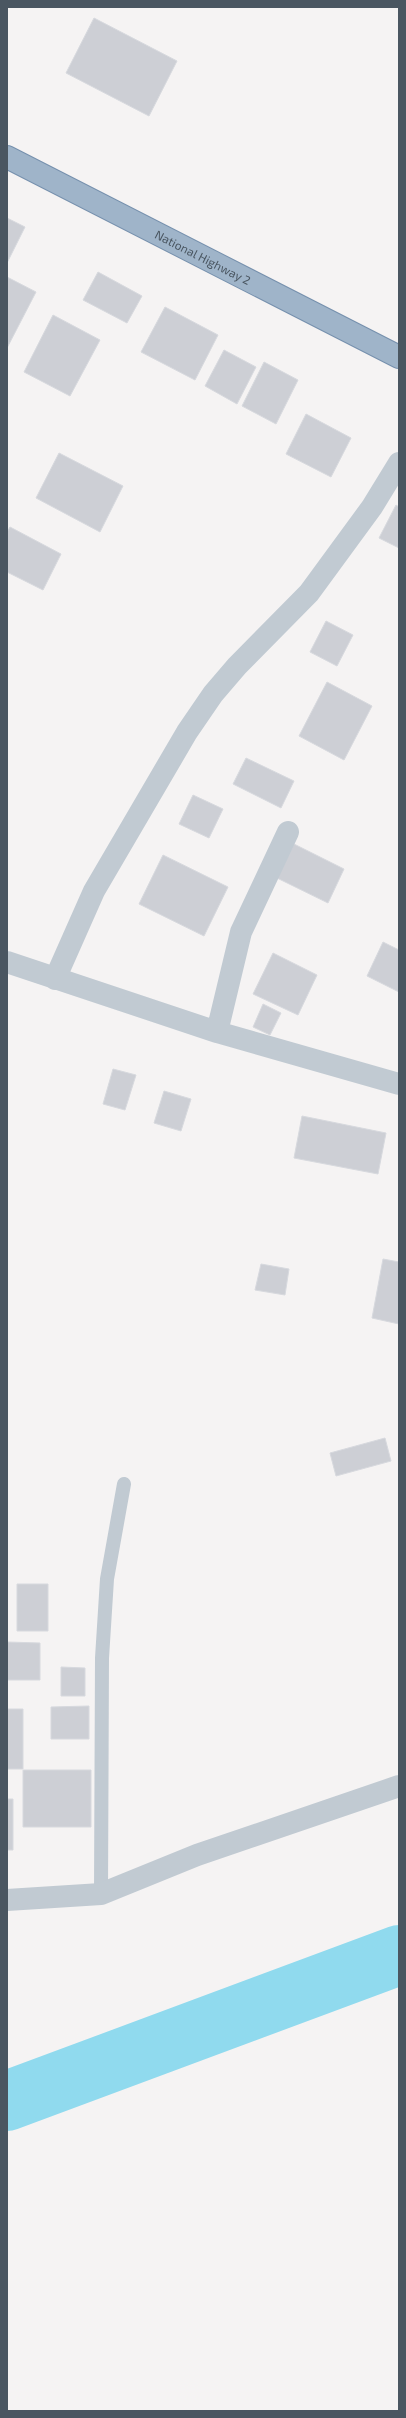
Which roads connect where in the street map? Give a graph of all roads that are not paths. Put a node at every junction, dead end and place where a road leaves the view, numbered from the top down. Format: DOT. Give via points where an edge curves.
graph roads {
  1 [pos="7,157"];
  2 [pos="399,357"];
  3 [pos="399,462"];
  4 [pos="288,832"];
  5 [pos="7,962"];
  6 [pos="55,979"];
  7 [pos="217,1032"];
  8 [pos="399,1084"];
  9 [pos="124,1484"];
  10 [pos="399,1786"];
  11 [pos="101,1894"];
  12 [pos="7,1900"];
  1 -- 2 [label="highway, National Highway 2"];
  3 -- 6 [label="street" via="372,507 309,593 237,666 213,694 187,732 94,891"];
  4 -- 7 [label="street" via="241,932"];
  5 -- 6 [label="street"];
  6 -- 7 [label="street"];
  7 -- 8 [label="street"];
  9 -- 11 [label="lane" via="107,1579 102,1658"];
  10 -- 11 [label="street" via="197,1855"];
  11 -- 12 [label="street"];
}
